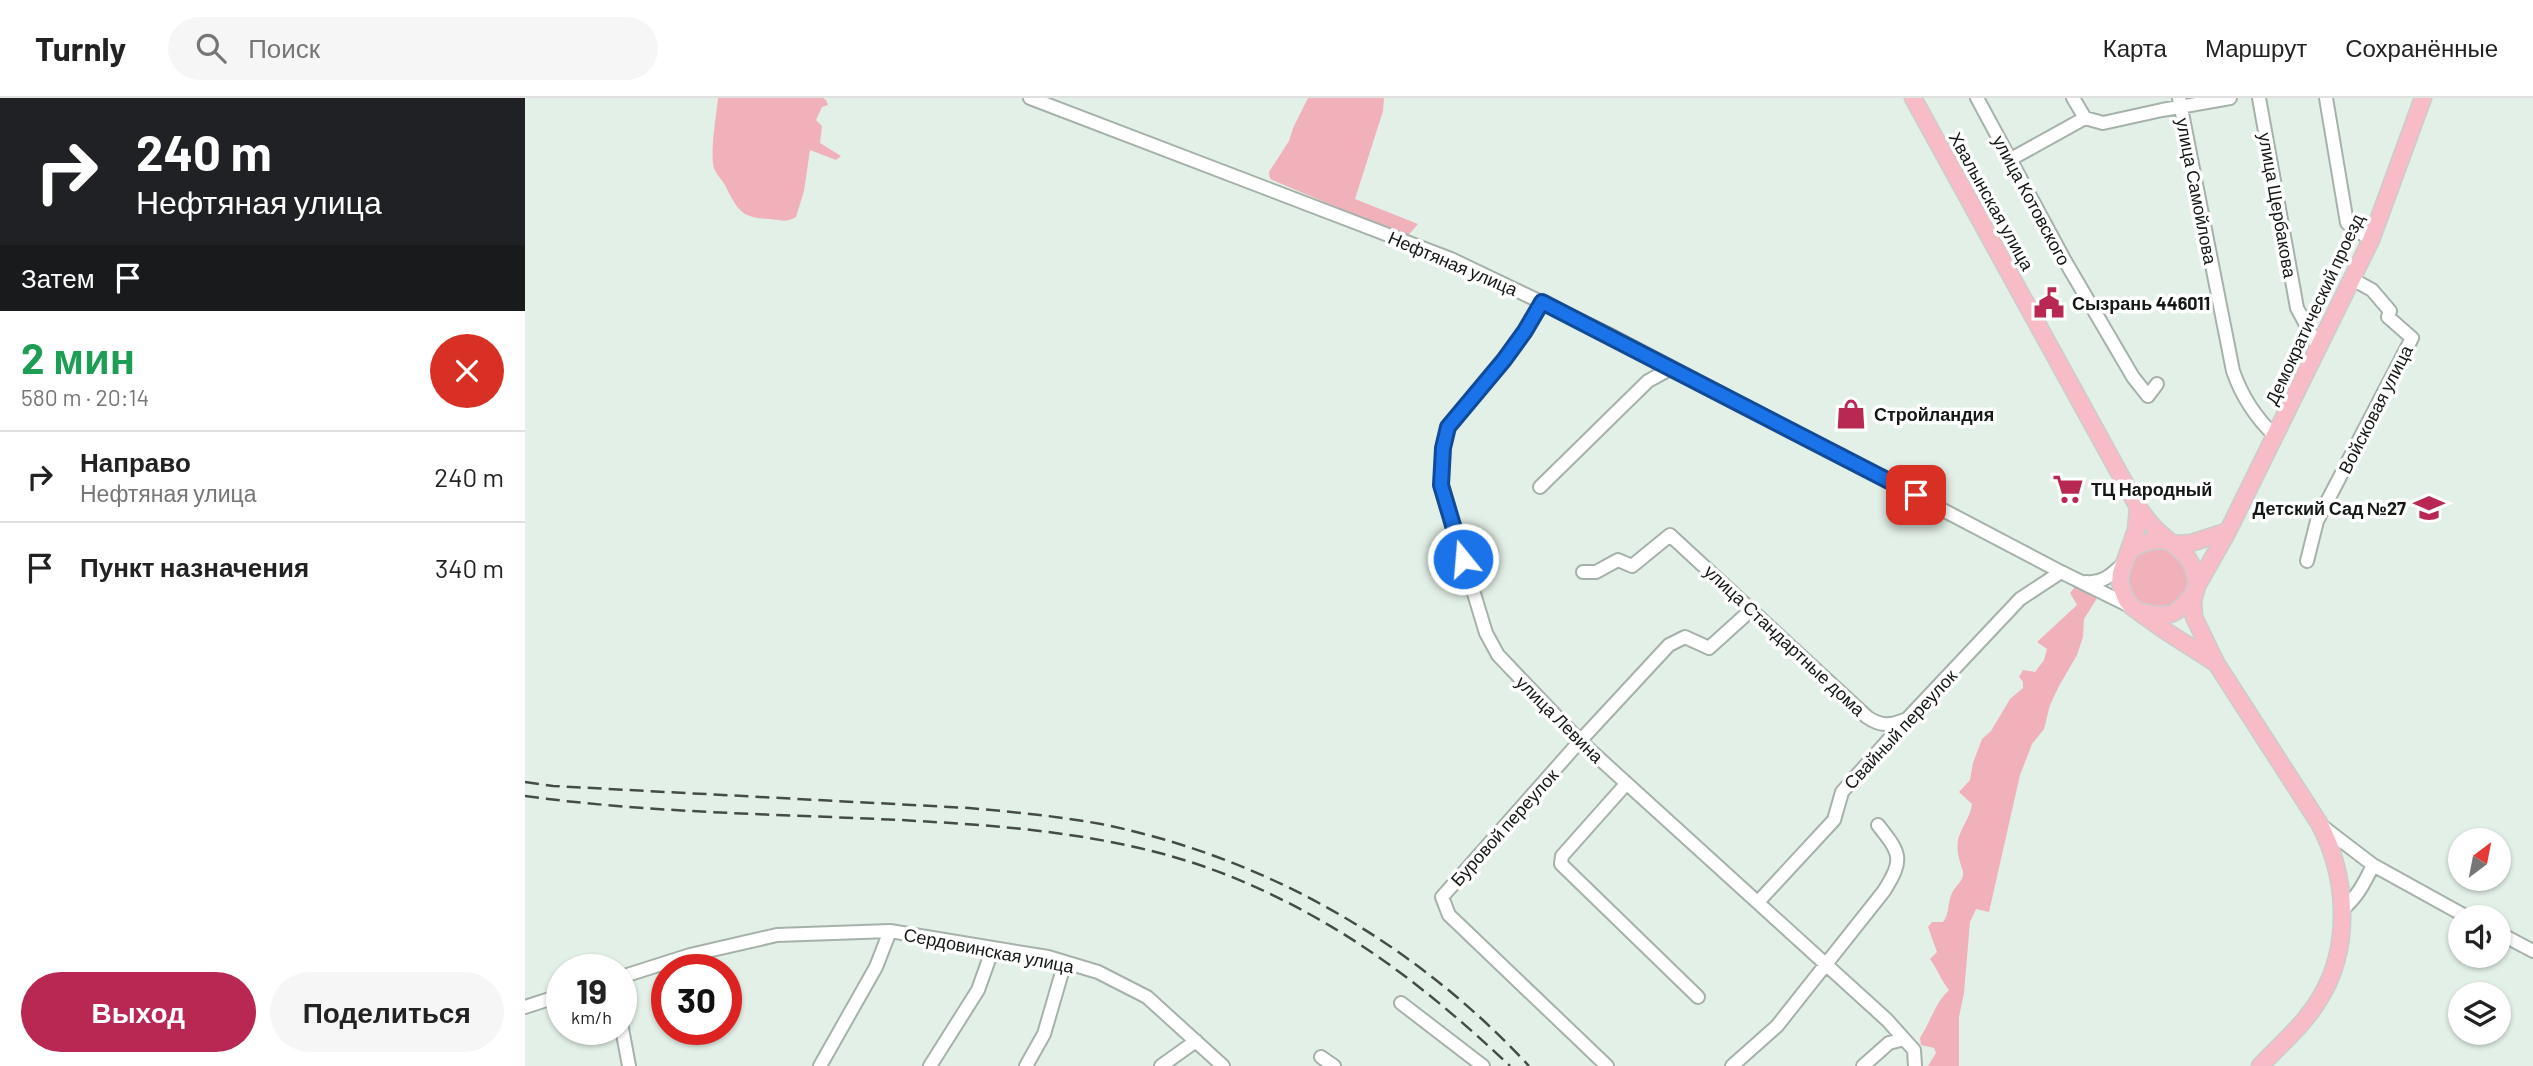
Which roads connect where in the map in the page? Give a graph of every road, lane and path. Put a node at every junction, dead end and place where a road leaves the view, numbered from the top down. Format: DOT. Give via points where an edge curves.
graph roads {
  1 [pos="1913,98"];
  2 [pos="1977,98"];
  3 [pos="2073,98"];
  4 [pos="2084,98"];
  5 [pos="2231,98"];
  6 [pos="2259,98"];
  7 [pos="2326,98"];
  8 [pos="2423,98"];
  9 [pos="1034,99"];
  10 [pos="2180,102"];
  11 [pos="2085,118"];
  12 [pos="2011,159"];
  13 [pos="2371,240"];
  14 [pos="2352,279"];
  15 [pos="1542,302"];
  16 [pos="2319,349"];
  17 [pos="1672,368"];
  18 [pos="2157,384"];
  19 [pos="2275,436"];
  20 [pos="1540,487"];
  21 [pos="2138,507"];
  22 [pos="2228,531"];
  23 [pos="2173,543"];
  24 [pos="2127,557"];
  25 [pos="2307,561"];
  26 [pos="1583,572"];
  27 [pos="2061,572"];
  28 [pos="2082,582"];
  29 [pos="2197,588"];
  30 [pos="2136,609"];
  31 [pos="1751,610"];
  32 [pos="2216,663"];
  33 [pos="1907,719"];
  34 [pos="1580,741"];
  35 [pos="1626,784"];
  36 [pos="2319,823"];
  37 [pos="1878,825"];
  38 [pos="2373,865"];
  39 [pos="1758,902"];
  40 [pos="2448,906"];
  41 [pos="2342,911"];
  42 [pos="890,931"];
  43 [pos="2511,939"];
  44 [pos="993,948"];
  45 [pos="2533,951"];
  46 [pos="1065,962"];
  47 [pos="1824,964"];
  48 [pos="637,972"];
  49 [pos="1697,998"];
  50 [pos="546,1000"];
  51 [pos="1401,1003"];
  52 [pos="525,1007"];
  53 [pos="1904,1039"];
  54 [pos="1196,1041"];
  55 [pos="625,1045"];
  56 [pos="1321,1058"];
  57 [pos="629,1066"];
  58 [pos="820,1066"];
  59 [pos="930,1066"];
  60 [pos="1027,1066"];
  61 [pos="1161,1066"];
  62 [pos="1223,1066"];
  63 [pos="1334,1066"];
  64 [pos="1483,1066"];
  65 [pos="1607,1066"];
  66 [pos="1732,1066"];
  67 [pos="1863,1066"];
  68 [pos="1915,1066"];
  69 [pos="2260,1066"];
  1 -- 21 [label="main road, Хвалынская улица"];
  2 -- 12 [label="street, улица Котовского"];
  3 -- 11 [label="street"];
  4 -- 11 [label="street"];
  5 -- 10 [label="street"];
  6 -- 16 [label="street, улица Щербакова" via="2297,309"];
  7 -- 13 [label="street" via="2347,223"];
  8 -- 13 [label="main road, Демократический проезд"];
  9 -- 15 [label="street, Нефтяная улица" via="1451,259"];
  10 -- 11 [label="street" via="2103,124"];
  10 -- 19 [label="street, улица Самойлова" via="2233,371 2242,395"];
  11 -- 12 [label="street"];
  12 -- 18 [label="street, улица Котовского" via="2064,261 2133,377 2148,396"];
  13 -- 14 [label="main road, Демократический проезд"];
  14 -- 16 [label="main road, Демократический проезд"];
  14 -- 25 [label="street, Войсковая улица" via="2372,290 2390,311 2388,317 2412,338 2317,521"];
  15 -- 17 [label="street, Нефтяная улица"];
  15 -- 34 [label="street, улица Левина" via="1504,360 1448,427 1441,485 1486,633 1498,655"];
  16 -- 19 [label="main road, Демократический проезд"];
  17 -- 20 [label="street" via="1648,381"];
  17 -- 27 [label="street, Нефтяная улица"];
  19 -- 22 [label="main road, Демократический проезд"];
  21 -- 23 [label="main road, Хвалынская улица" via="2156,531"];
  21 -- 24 [label="main road"];
  22 -- 23 [label="main road" via="2191,543"];
  22 -- 29 [label="main road, Демократический проезд"];
  23 -- 24 [label="main road" via="2140,544"];
  23 -- 29 [label="main road" via="2187,555"];
  24 -- 28 [label="street" via="2110,576 2096,583"];
  24 -- 30 [label="main road" via="2121,573 2122,591"];
  26 -- 31 [label="street, улица Стандартные дома" via="1596,572 1618,560 1632,566 1670,535"];
  27 -- 28 [label="street, Нефтяная улица"];
  27 -- 33 [label="street, Свайный переулок" via="2019,599"];
  28 -- 30 [label="street, Нефтяная улица"];
  29 -- 30 [label="main road" via="2173,614 2161,616"];
  29 -- 32 [label="main road" via="2193,617"];
  30 -- 32 [label="main road"];
  31 -- 33 [label="street, улица Стандартные дома" via="1867,717 1891,725"];
  31 -- 34 [label="street, Буровой переулок" via="1709,648 1685,637 1669,645"];
  32 -- 36 [label="main road"];
  33 -- 39 [label="street, Свайный переулок" via="1842,792 1833,820"];
  34 -- 35 [label="street, улица Левина"];
  34 -- 65 [label="street, Буровой переулок" via="1442,897 1449,915"];
  35 -- 39 [label="street, улица Левина"];
  35 -- 49 [label="street" via="1562,856 1561,864"];
  36 -- 38 [label="street"];
  36 -- 41 [label="main road" via="2330,844"];
  37 -- 47 [label="street" via="1896,848 1897,869"];
  38 -- 40 [label="street"];
  38 -- 41 [label="street"];
  39 -- 47 [label="street, улица Левина"];
  41 -- 69 [label="main road" via="2339,949 2326,988"];
  42 -- 44 [label="street, Сердовинская улица"];
  42 -- 48 [label="street, Сердовинская улица" via="777,935"];
  42 -- 58 [label="street" via="876,967"];
  43 -- 45 [label="street"];
  44 -- 46 [label="street, Сердовинская улица"];
  44 -- 59 [label="street" via="978,990"];
  46 -- 54 [label="street, Сердовинская улица" via="1098,972 1147,997"];
  46 -- 60 [label="street" via="1044,1034"];
  47 -- 53 [label="street, улица Левина"];
  47 -- 66 [label="street" via="1777,1026"];
  50 -- 52 [label="street"];
  51 -- 64 [label="street"];
  53 -- 67 [label="street" via="1889,1043"];
  53 -- 68 [label="street, улица Левина" via="1914,1050"];
  54 -- 61 [label="street"];
  54 -- 62 [label="street, Сердовинская улица"];
  55 -- 57 [label="street"];
  56 -- 63 [label="street"];
}
